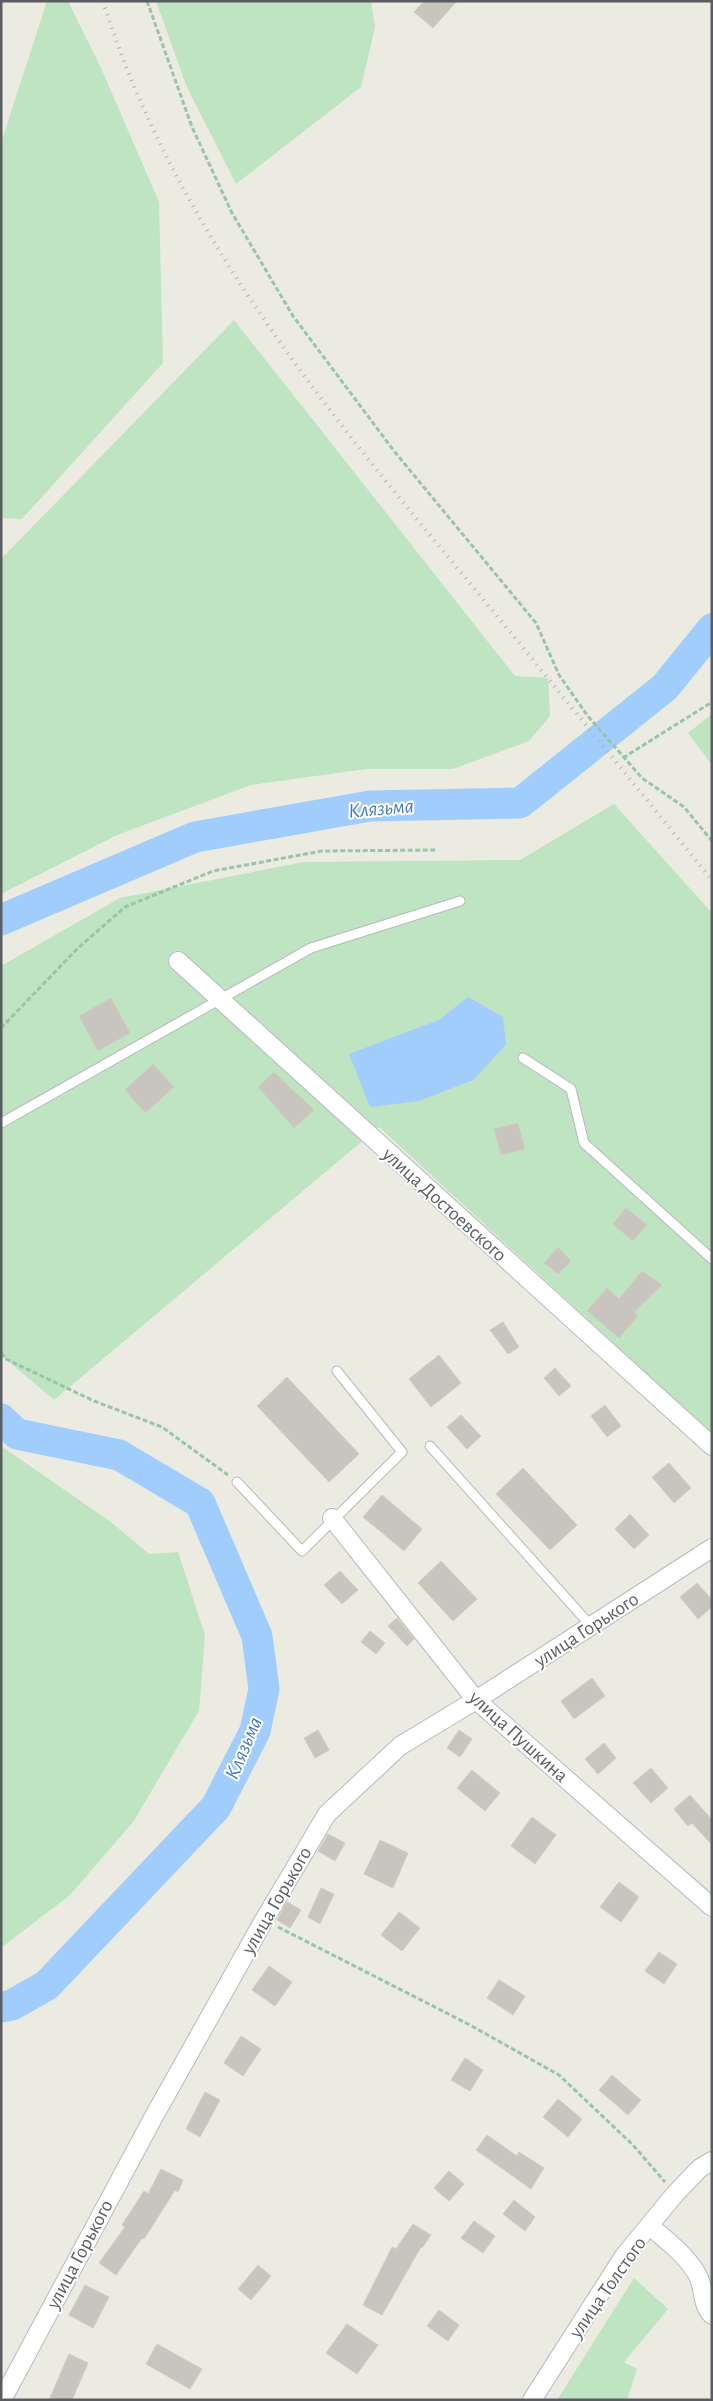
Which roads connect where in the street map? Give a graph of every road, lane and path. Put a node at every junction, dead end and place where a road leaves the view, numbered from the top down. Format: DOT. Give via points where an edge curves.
graph roads {
  1 [pos="147,1"];
  2 [pos="712,702"];
  3 [pos="623,758"];
  4 [pos="712,841"];
  5 [pos="437,850"];
  6 [pos="460,901"];
  7 [pos="178,961"];
  8 [pos="219,998"];
  9 [pos="1,1028"];
  10 [pos="523,1058"];
  11 [pos="1,1123"];
  12 [pos="712,1258"];
  13 [pos="1,1353"];
  14 [pos="337,1371"];
  15 [pos="430,1446"];
  16 [pos="712,1446"];
  17 [pos="237,1482"];
  18 [pos="332,1518"];
  19 [pos="712,1548"];
  20 [pos="590,1626"];
  21 [pos="476,1700"];
  22 [pos="712,1907"];
  23 [pos="264,1920"];
  24 [pos="712,2161"];
  25 [pos="675,2194"];
  26 [pos="650,2226"];
  27 [pos="712,2315"];
  28 [pos="2,2400"];
  29 [pos="532,2400"];
  1 -- 3 [label="path" via="192,127 228,204 293,316 394,451 536,623 559,675"];
  2 -- 3 [label="path"];
  3 -- 4 [label="path" via="642,778 684,806"];
  5 -- 9 [label="path" via="322,850 213,871 134,903 125,907 77,950"];
  6 -- 8 [label="lane" via="311,948"];
  7 -- 8 [label="street, улица Достоевского"];
  8 -- 11 [label="lane"];
  8 -- 16 [label="street, улица Достоевского"];
  10 -- 12 [label="lane" via="571,1089 584,1143"];
  13 -- 17 [label="path" via="6,1359 94,1401 162,1427"];
  14 -- 18 [label="lane" via="402,1452"];
  15 -- 20 [label="lane"];
  17 -- 18 [label="lane" via="302,1551"];
  18 -- 21 [label="street, улица Пушкина"];
  19 -- 20 [label="street, улица Горького"];
  20 -- 21 [label="street, улица Горького"];
  21 -- 22 [label="street, улица Пушкина"];
  21 -- 23 [label="street, улица Горького" via="400,1746 327,1814"];
  23 -- 25 [label="path" via="470,2025 559,2075 633,2145"];
  23 -- 28 [label="street, улица Горького" via="153,2118"];
  24 -- 25 [label="street, улица Толстого" via="700,2168"];
  25 -- 26 [label="street, улица Толстого"];
  26 -- 27 [label="street" via="684,2256 699,2278 706,2310"];
  26 -- 29 [label="street, улица Толстого" via="624,2256"];
}
